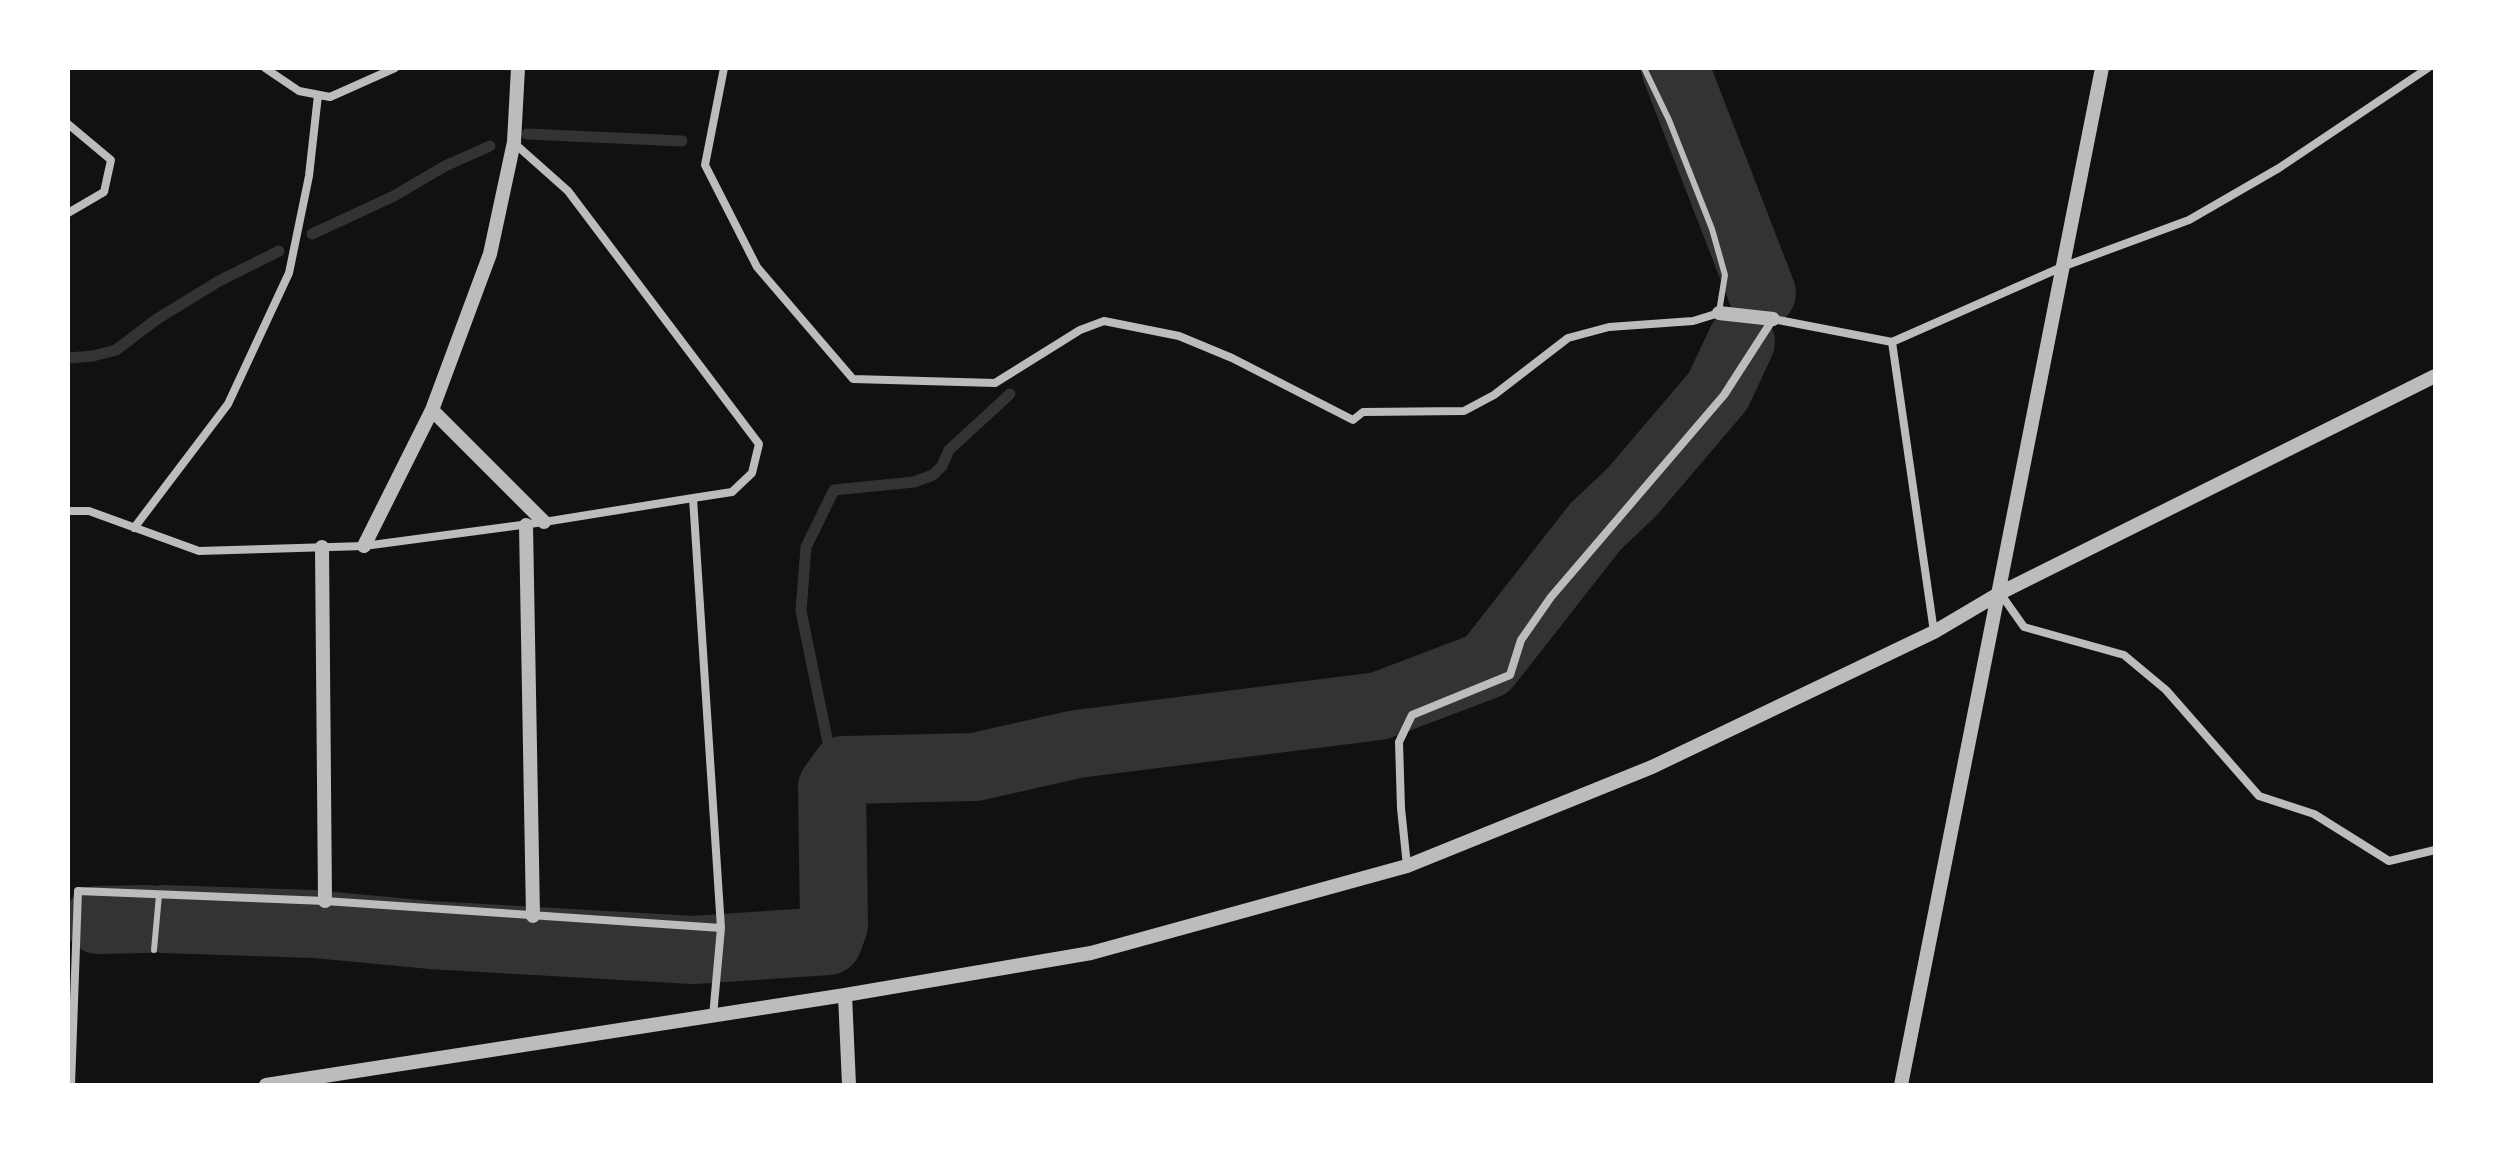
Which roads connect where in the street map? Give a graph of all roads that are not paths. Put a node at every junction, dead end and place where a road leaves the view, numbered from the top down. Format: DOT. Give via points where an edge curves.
graph roads {
  1 [pos="265,68"];
  2 [pos="395,68"];
  3 [pos="518,68"];
  4 [pos="724,68"];
  5 [pos="1644,68"];
  6 [pos="2102,68"];
  7 [pos="2428,68"];
  8 [pos="318,95"];
  9 [pos="68,124"];
  10 [pos="514,137"];
  11 [pos="68,213"];
  12 [pos="2062,267"];
  13 [pos="1719,313"];
  14 [pos="1773,319"];
  15 [pos="1892,342"];
  16 [pos="2435,376"];
  17 [pos="432,410"];
  18 [pos="693,498"];
  19 [pos="68,511"];
  20 [pos="544,522"];
  21 [pos="526,525"];
  22 [pos="134,528"];
  23 [pos="364,546"];
  24 [pos="322,547"];
  25 [pos="2000,593"];
  26 [pos="1934,632"];
  27 [pos="2434,853"];
  28 [pos="1407,866"];
  29 [pos="159,895"];
  30 [pos="325,901"];
  31 [pos="533,916"];
  32 [pos="720,931"];
  33 [pos="154,950"];
  34 [pos="845,995"];
  35 [pos="713,1016"];
  36 [pos="71,1085"];
  37 [pos="266,1085"];
  38 [pos="849,1085"];
  39 [pos="1901,1085"];
  1 -- 8 [label="street" via="299,91"];
  2 -- 8 [label="street" via="330,97"];
  3 -- 10 [label="street"];
  4 -- 13 [label="street" via="705,165 757,267 853,379 995,383 1080,330 1104,321 1179,336 1353,420 1363,412 1464,411 1494,395 1568,338 1609,327 1693,321"];
  5 -- 13 [label="lane" via="1712,229 1725,275"];
  6 -- 12 [label="street"];
  7 -- 12 [label="street" via="2279,168 2189,220"];
  8 -- 22 [label="street" via="309,176 289,273 228,404"];
  9 -- 11 [label="street" via="111,160 104,192"];
  10 -- 17 [label="street" via="490,254"];
  10 -- 18 [label="street" via="568,191 759,444 752,473 732,492"];
  12 -- 15 [label="street"];
  12 -- 25 [label="street"];
  13 -- 14 [label="street"];
  14 -- 15 [label="street"];
  14 -- 28 [label="street" via="1724,395 1551,597 1521,640 1510,675 1412,715 1399,742"];
  15 -- 26 [label="street"];
  16 -- 25 [label="street"];
  17 -- 20 [label="street"];
  17 -- 23 [label="street"];
  18 -- 20 [label="street"];
  18 -- 32 [label="street"];
  19 -- 22 [label="street" via="89,511"];
  20 -- 21 [label="street"];
  21 -- 23 [label="street"];
  21 -- 31 [label="street"];
  22 -- 24 [label="street" via="199,551"];
  23 -- 24 [label="street"];
  24 -- 30 [label="street"];
  25 -- 26 [label="street"];
  25 -- 27 [label="street" via="2024,627 2124,655 2166,690 2259,796 2314,814 2389,861"];
  25 -- 39 [label="street"];
  26 -- 28 [label="street" via="1652,767"];
  28 -- 34 [label="street" via="1091,953"];
  29 -- 30 [label="street"];
  29 -- 33 [label="lane"];
  29 -- 36 [label="street" via="78,891"];
  30 -- 31 [label="street"];
  31 -- 32 [label="street"];
  32 -- 35 [label="street"];
  34 -- 35 [label="street"];
  34 -- 38 [label="street"];
  35 -- 37 [label="street"];
}
